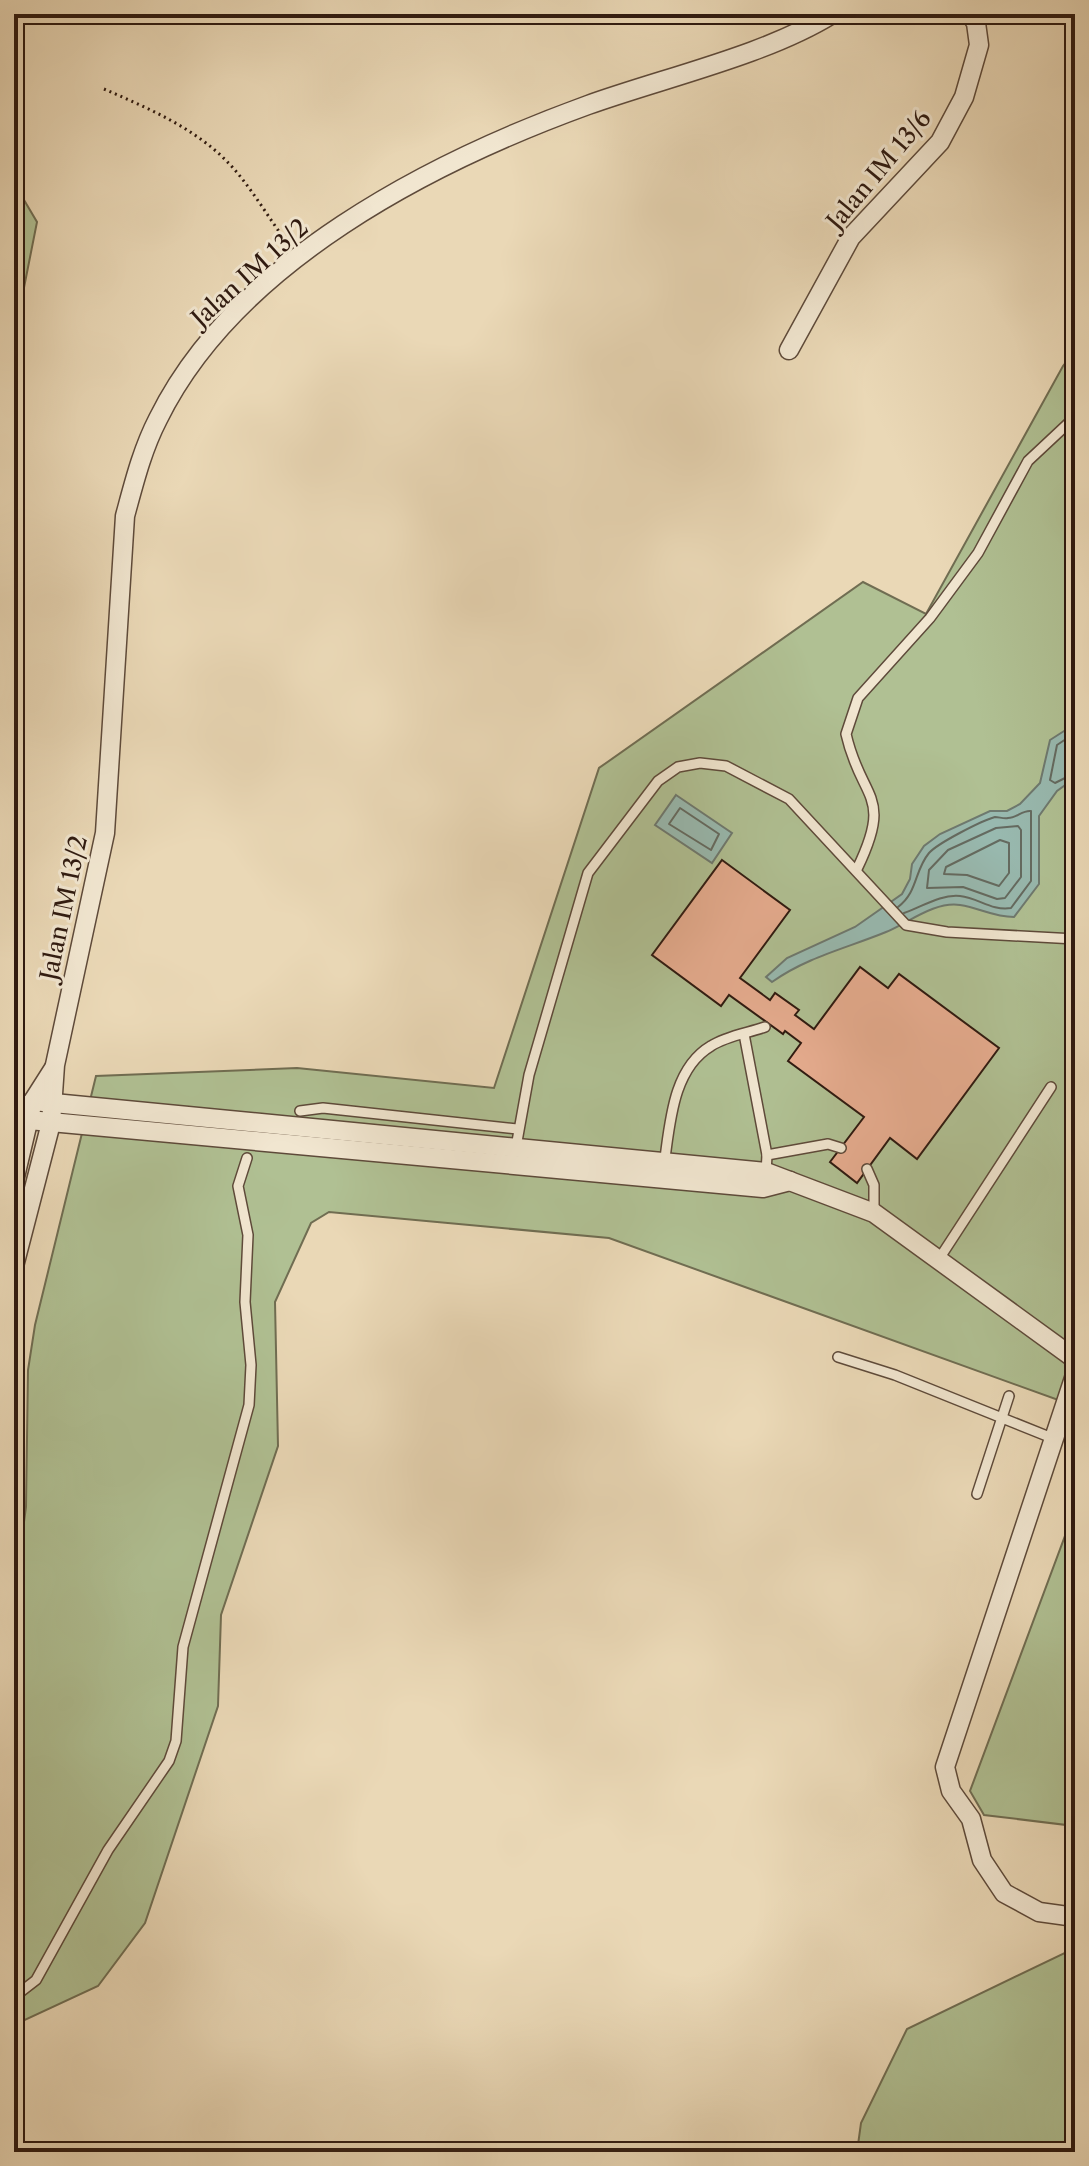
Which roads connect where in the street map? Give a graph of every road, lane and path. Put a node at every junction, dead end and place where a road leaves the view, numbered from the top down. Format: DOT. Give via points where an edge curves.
graph roads {
  1 [pos="832,14"];
  2 [pos="970,14"];
  3 [pos="104,89"];
  4 [pos="297,257"];
  5 [pos="789,350"];
  6 [pos="1075,417"];
  7 [pos="857,869"];
  8 [pos="1075,939"];
  9 [pos="765,1027"];
  10 [pos="744,1034"];
  11 [pos="55,1065"];
  12 [pos="1051,1087"];
  13 [pos="54,1103"];
  14 [pos="31,1110"];
  15 [pos="300,1111"];
  16 [pos="51,1123"];
  17 [pos="517,1138"];
  18 [pos="411,1146"];
  19 [pos="841,1148"];
  20 [pos="247,1158"];
  21 [pos="558,1160"];
  22 [pos="867,1169"];
  23 [pos="663,1170"];
  24 [pos="766,1172"];
  25 [pos="14,1181"];
  26 [pos="874,1213"];
  27 [pos="939,1259"];
  28 [pos="14,1266"];
  29 [pos="838,1357"];
  30 [pos="1075,1359"];
  31 [pos="1075,1375"];
  32 [pos="1009,1396"];
  33 [pos="1000,1421"];
  34 [pos="1052,1438"];
  35 [pos="977,1494"];
  36 [pos="1075,1917"];
  37 [pos="14,1997"];
  1 -- 4 [label="street, Jalan IM 13/2" via="797,33 587,105 459,159"];
  2 -- 5 [label="street, Jalan IM 13/6" via="979,45 952,120 940,142 851,237"];
  3 -- 4 [label="path" via="163,115 233,168"];
  4 -- 11 [label="street, Jalan IM 13/2" via="218,331 188,367 137,468 120,557 105,833"];
  6 -- 7 [label="lane" via="1028,461 978,553 930,618 858,698 846,734 876,817"];
  7 -- 8 [label="lane" via="906,925"];
  7 -- 17 [label="lane" via="789,799 726,766 678,767 658,781 588,873"];
  9 -- 10 [label="lane"];
  10 -- 23 [label="lane" via="710,1046 685,1076 671,1111"];
  10 -- 24 [label="lane"];
  11 -- 13 [label="street, Jalan IM 13/2"];
  11 -- 14 [label="street, Jalan IM 13/2"];
  12 -- 27 [label="lane"];
  13 -- 14 [label="street"];
  13 -- 16 [label="street, Jalan IM 13/2"];
  13 -- 18 [label="street"];
  14 -- 16 [label="street"];
  14 -- 25 [label="street, Jalan IM 13/2"];
  15 -- 17 [label="lane" via="323,1108"];
  16 -- 18 [label="street"];
  16 -- 28 [label="street, Jalan IM 13/2"];
  17 -- 18 [label="street"];
  17 -- 21 [label="street"];
  18 -- 21 [label="street"];
  19 -- 24 [label="lane" via="828,1144"];
  20 -- 37 [label="lane" via="238,1186 248,1235 249,1405 183,1647 176,1741 169,1761 108,1850 36,1980"];
  21 -- 23 [label="street"];
  22 -- 26 [label="lane" via="874,1185"];
  23 -- 24 [label="street"];
  24 -- 26 [label="street"];
  26 -- 27 [label="street"];
  27 -- 30 [label="street"];
  29 -- 33 [label="lane" via="895,1375"];
  31 -- 34 [label="street"];
  32 -- 33 [label="lane"];
  33 -- 34 [label="lane"];
  33 -- 35 [label="lane"];
  34 -- 36 [label="street" via="945,1767 951,1791 971,1819 982,1860 997,1885 1039,1912"];
}
